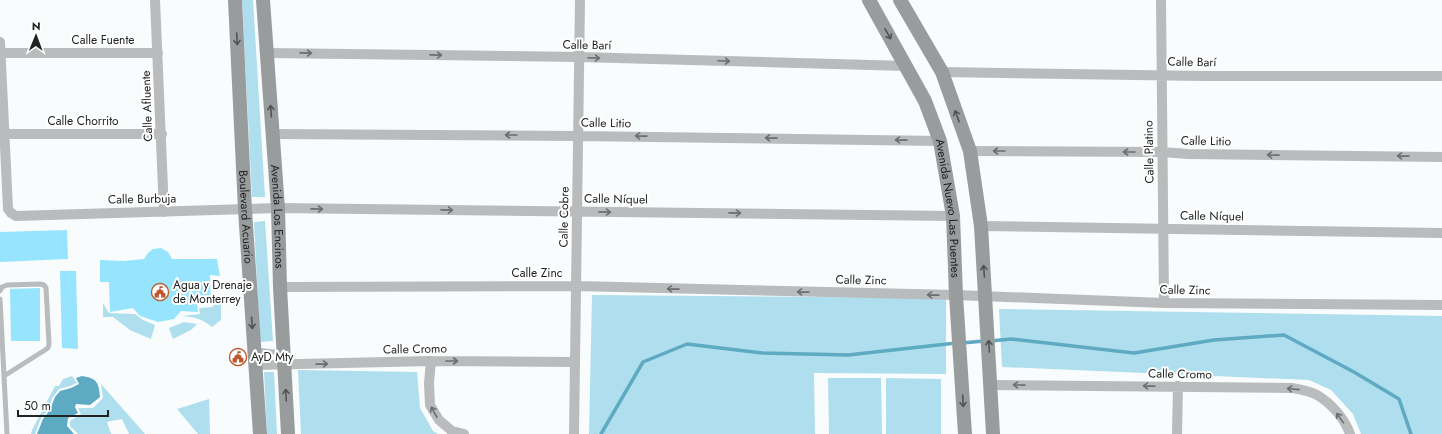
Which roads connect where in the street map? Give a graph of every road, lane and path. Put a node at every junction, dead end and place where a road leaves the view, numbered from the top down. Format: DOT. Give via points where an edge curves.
graph roads {
  1 [pos="155,0"];
  2 [pos="235,0"];
  3 [pos="263,0"];
  4 [pos="580,0"];
  5 [pos="869,0"];
  6 [pos="900,0"];
  7 [pos="1162,0"];
  8 [pos="0,42"];
  9 [pos="0,53"];
  10 [pos="158,53"];
  11 [pos="267,53"];
  12 [pos="579,57"];
  13 [pos="907,66"];
  14 [pos="942,72"];
  15 [pos="1162,75"];
  16 [pos="1442,76"];
  17 [pos="5,134"];
  18 [pos="162,134"];
  19 [pos="273,134"];
  20 [pos="578,136"];
  21 [pos="940,141"];
  22 [pos="970,151"];
  23 [pos="1162,152"];
  24 [pos="1442,156"];
  25 [pos="278,208"];
  26 [pos="245,210"];
  27 [pos="164,212"];
  28 [pos="577,212"];
  29 [pos="953,216"];
  30 [pos="981,226"];
  31 [pos="1164,229"];
  32 [pos="1442,233"];
  33 [pos="576,286"];
  34 [pos="280,287"];
  35 [pos="0,291"];
  36 [pos="956,295"];
  37 [pos="986,296"];
  38 [pos="0,299"];
  39 [pos="1164,303"];
  40 [pos="1442,305"];
  41 [pos="254,350"];
  42 [pos="284,359"];
  43 [pos="431,361"];
  44 [pos="575,362"];
  45 [pos="255,364"];
  46 [pos="4,376"];
  47 [pos="991,385"];
  48 [pos="1178,386"];
  49 [pos="7,434"];
  50 [pos="260,434"];
  51 [pos="288,434"];
  52 [pos="464,434"];
  53 [pos="574,434"];
  54 [pos="965,434"];
  55 [pos="994,434"];
  56 [pos="1177,434"];
  57 [pos="1350,434"];
  1 -- 10 [label="street, Calle Afluente"];
  2 -- 26 [label="street, Boulevard Acuario, one-way"];
  3 -- 11 [label="street, Avenida Los Encinos"];
  4 -- 12 [label="street, Calle Cobre"];
  5 -- 13 [label="street, Avenida Nuevo Las Puentes, one-way"];
  6 -- 14 [label="street"];
  7 -- 15 [label="street, Calle Platino"];
  8 -- 9 [label="street"];
  9 -- 10 [label="street, Calle Fuente"];
  9 -- 17 [label="street"];
  10 -- 18 [label="street, Calle Afluente"];
  11 -- 12 [label="street, Calle Barí, one-way"];
  19 -- 11 [label="street, Avenida Los Encinos, one-way"];
  12 -- 13 [label="street, Calle Barí, one-way"];
  12 -- 20 [label="street, Calle Cobre"];
  13 -- 21 [label="street, Avenida Nuevo Las Puentes" via="925,101"];
  14 -- 15 [label="street, Calle Barí"];
  22 -- 14 [label="street, one-way"];
  15 -- 16 [label="street, Calle Barí"];
  15 -- 23 [label="street, Calle Platino"];
  17 -- 18 [label="street, Calle Chorrito"];
  17 -- 27 [label="street, Calle Burbuja" via="8,209 16,216"];
  18 -- 27 [label="street, Calle Afluente"];
  20 -- 19 [label="street, Calle Litio, one-way"];
  19 -- 25 [label="street, Avenida Los Encinos"];
  21 -- 20 [label="street, Calle Litio, one-way"];
  20 -- 28 [label="street, Calle Cobre"];
  21 -- 29 [label="street, Avenida Nuevo Las Puentes"];
  23 -- 22 [label="street, Calle Litio, one-way"];
  22 -- 30 [label="street"];
  24 -- 23 [label="street, Calle Litio, one-way"];
  23 -- 31 [label="street, Calle Platino"];
  25 -- 26 [label="street, Calle Burbuja"];
  25 -- 28 [label="street, Calle Níquel, one-way"];
  25 -- 34 [label="street, Avenida Los Encinos"];
  26 -- 27 [label="street, Calle Burbuja"];
  26 -- 41 [label="street, Boulevard Acuario, one-way"];
  28 -- 29 [label="street, Calle Níquel, one-way"];
  28 -- 33 [label="street, Calle Cobre"];
  29 -- 36 [label="street, Avenida Nuevo Las Puentes"];
  30 -- 31 [label="street, Calle Níquel"];
  37 -- 30 [label="street, one-way"];
  31 -- 32 [label="street, Calle Níquel"];
  31 -- 39 [label="street, Calle Platino"];
  33 -- 34 [label="street, Calle Zinc"];
  36 -- 33 [label="street, Calle Zinc, one-way"];
  33 -- 44 [label="street, Calle Cobre"];
  34 -- 42 [label="street, Avenida Los Encinos"];
  35 -- 46 [label="lane" via="7,285 44,285 49,344 48,348"];
  36 -- 37 [label="street, Calle Zinc"];
  36 -- 54 [label="street, Avenida Nuevo Las Puentes, one-way"];
  37 -- 39 [label="street, Calle Zinc"];
  47 -- 37 [label="street, one-way"];
  38 -- 46 [label="lane"];
  39 -- 40 [label="street, Calle Zinc"];
  41 -- 42 [label="lane"];
  41 -- 45 [label="street, Boulevard Acuario"];
  42 -- 43 [label="street, Calle Cromo, one-way"];
  42 -- 45 [label="street, Calle Cromo"];
  51 -- 42 [label="street, Avenida Los Encinos, one-way"];
  43 -- 44 [label="street, Calle Cromo, one-way"];
  52 -- 43 [label="street, one-way" via="452,432 439,420 430,405"];
  44 -- 53 [label="street, Calle Cobre"];
  45 -- 50 [label="street, Boulevard Acuario"];
  46 -- 49 [label="lane"];
  48 -- 47 [label="street, Calle Cromo, one-way"];
  47 -- 55 [label="street"];
  48 -- 56 [label="street"];
  57 -- 48 [label="street, Calle Cromo, one-way" via="1341,417 1328,403 1304,390"];
}
